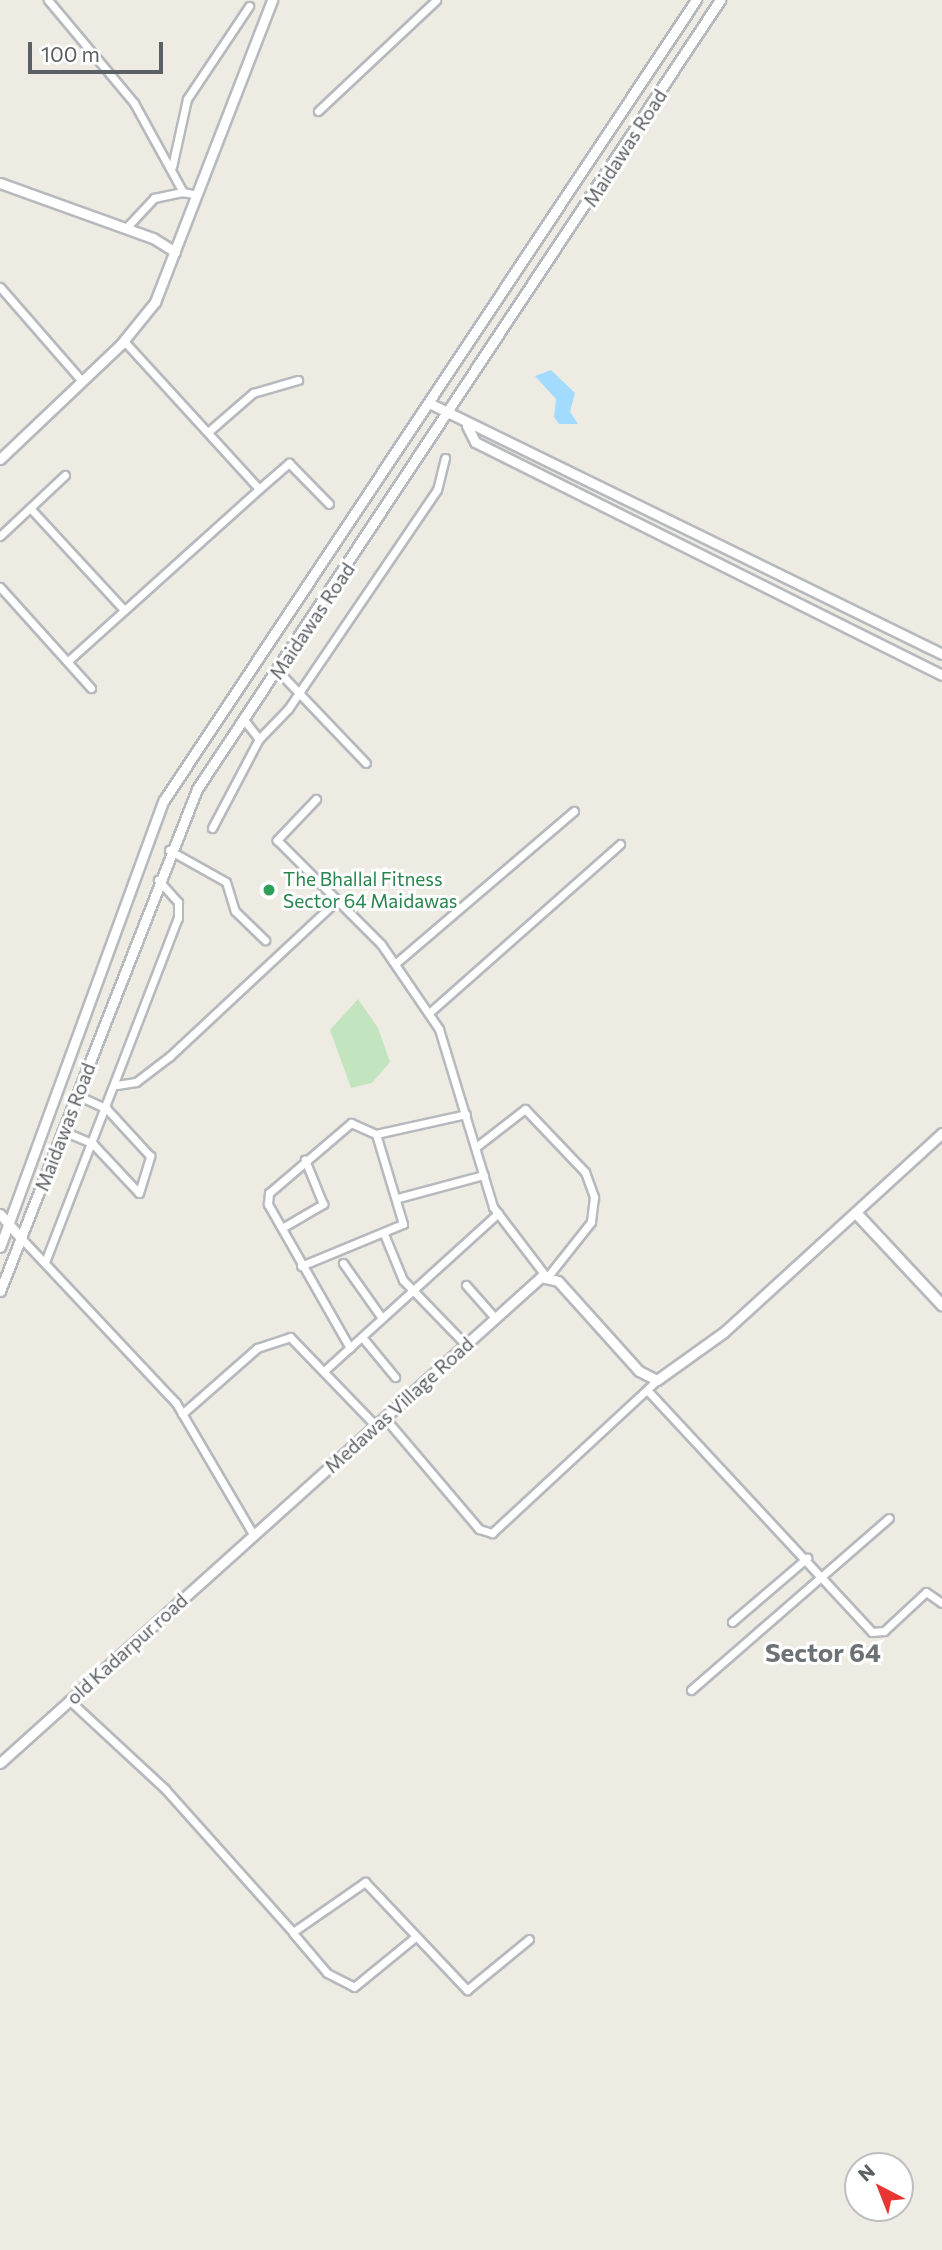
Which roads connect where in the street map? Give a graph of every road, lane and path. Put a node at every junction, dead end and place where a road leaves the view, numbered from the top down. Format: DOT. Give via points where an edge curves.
graph roads {
  1 [pos="48,0"];
  2 [pos="271,0"];
  3 [pos="436,0"];
  4 [pos="696,0"];
  5 [pos="720,0"];
  6 [pos="249,6"];
  7 [pos="318,111"];
  8 [pos="172,169"];
  9 [pos="0,183"];
  10 [pos="183,192"];
  11 [pos="197,195"];
  12 [pos="126,228"];
  13 [pos="176,252"];
  14 [pos="0,287"];
  15 [pos="124,341"];
  16 [pos="298,380"];
  17 [pos="82,381"];
  18 [pos="431,404"];
  19 [pos="451,415"];
  20 [pos="467,426"];
  21 [pos="208,432"];
  22 [pos="445,458"];
  23 [pos="0,459"];
  24 [pos="65,475"];
  25 [pos="259,489"];
  26 [pos="329,504"];
  27 [pos="30,508"];
  28 [pos="0,536"];
  29 [pos="0,587"];
  30 [pos="124,610"];
  31 [pos="942,654"];
  32 [pos="68,661"];
  33 [pos="278,671"];
  34 [pos="942,675"];
  35 [pos="92,688"];
  36 [pos="299,692"];
  37 [pos="244,720"];
  38 [pos="259,739"];
  39 [pos="366,763"];
  40 [pos="316,799"];
  41 [pos="573,811"];
  42 [pos="212,828"];
  43 [pos="620,844"];
  44 [pos="169,850"];
  45 [pos="158,880"];
  46 [pos="337,900"];
  47 [pos="265,940"];
  48 [pos="396,963"];
  49 [pos="429,1013"];
  50 [pos="117,1085"];
  51 [pos="77,1095"];
  52 [pos="107,1109"];
  53 [pos="466,1114"];
  54 [pos="63,1132"];
  55 [pos="942,1133"];
  56 [pos="376,1134"];
  57 [pos="93,1144"];
  58 [pos="476,1147"];
  59 [pos="306,1160"];
  60 [pos="484,1175"];
  61 [pos="398,1198"];
  62 [pos="498,1213"];
  63 [pos="0,1214"];
  64 [pos="858,1214"];
  65 [pos="9,1224"];
  66 [pos="282,1228"];
  67 [pos="384,1234"];
  68 [pos="22,1239"];
  69 [pos="0,1247"];
  70 [pos="45,1262"];
  71 [pos="343,1263"];
  72 [pos="301,1266"];
  73 [pos="547,1275"];
  74 [pos="466,1284"];
  75 [pos="0,1290"];
  76 [pos="412,1292"];
  77 [pos="942,1305"];
  78 [pos="382,1318"];
  79 [pos="496,1319"];
  80 [pos="362,1337"];
  81 [pos="466,1345"];
  82 [pos="350,1348"];
  83 [pos="324,1371"];
  84 [pos="395,1377"];
  85 [pos="657,1380"];
  86 [pos="648,1391"];
  87 [pos="182,1414"];
  88 [pos="384,1417"];
  89 [pos="375,1425"];
  90 [pos="889,1518"];
  91 [pos="254,1536"];
  92 [pos="807,1558"];
  93 [pos="821,1575"];
  94 [pos="942,1604"];
  95 [pos="732,1622"];
  96 [pos="691,1690"];
  97 [pos="69,1700"];
  98 [pos="0,1763"];
  99 [pos="293,1932"];
  100 [pos="414,1938"];
  101 [pos="529,1939"];
  1 -- 8 [label="street" via="134,103"];
  2 -- 11 [label="street"];
  3 -- 7 [label="street"];
  4 -- 18 [label="street, Maidawas Road"];
  5 -- 19 [label="street, Maidawas Road"];
  6 -- 8 [label="street" via="187,99"];
  8 -- 10 [label="street"];
  9 -- 12 [label="street"];
  10 -- 11 [label="street"];
  10 -- 12 [label="street" via="154,198"];
  11 -- 13 [label="street"];
  12 -- 13 [label="street"];
  13 -- 15 [label="street" via="155,302"];
  14 -- 17 [label="street"];
  15 -- 17 [label="street"];
  15 -- 21 [label="street"];
  16 -- 21 [label="street" via="253,393"];
  17 -- 23 [label="street"];
  18 -- 19 [label="street"];
  18 -- 65 [label="street, Maidawas Road" via="164,800"];
  19 -- 20 [label="street"];
  19 -- 33 [label="street, Maidawas Road"];
  20 -- 31 [label="street"];
  20 -- 34 [label="street" via="475,442"];
  21 -- 25 [label="street"];
  22 -- 36 [label="street" via="437,490"];
  24 -- 27 [label="street"];
  25 -- 26 [label="street" via="289,463"];
  25 -- 30 [label="street"];
  27 -- 28 [label="street"];
  27 -- 30 [label="street"];
  29 -- 32 [label="street"];
  30 -- 32 [label="street"];
  32 -- 35 [label="street"];
  33 -- 36 [label="street"];
  33 -- 37 [label="street, Maidawas Road"];
  36 -- 38 [label="street"];
  36 -- 39 [label="street"];
  37 -- 38 [label="street"];
  37 -- 44 [label="street, Maidawas Road" via="197,789"];
  38 -- 42 [label="street"];
  40 -- 46 [label="street" via="277,840"];
  41 -- 48 [label="street"];
  43 -- 49 [label="street"];
  44 -- 45 [label="street, Maidawas Road"];
  44 -- 47 [label="street" via="226,883 235,911"];
  45 -- 50 [label="street" via="179,910"];
  45 -- 51 [label="street, Maidawas Road"];
  46 -- 48 [label="street"];
  46 -- 50 [label="street" via="170,1056 136,1082"];
  48 -- 49 [label="street"];
  49 -- 53 [label="street" via="448,1046"];
  50 -- 52 [label="street"];
  51 -- 52 [label="street"];
  51 -- 54 [label="street, Maidawas Road"];
  52 -- 57 [label="street"];
  52 -- 57 [label="street" via="150,1156 139,1193"];
  53 -- 56 [label="street"];
  53 -- 58 [label="street"];
  54 -- 57 [label="street"];
  54 -- 68 [label="street, Maidawas Road"];
  55 -- 64 [label="street"];
  56 -- 59 [label="street" via="351,1123"];
  56 -- 61 [label="street"];
  57 -- 70 [label="street"];
  58 -- 60 [label="street"];
  58 -- 73 [label="street" via="525,1109 585,1172 594,1197 591,1222"];
  59 -- 66 [label="street" via="267,1199"];
  59 -- 66 [label="street" via="323,1204"];
  60 -- 61 [label="street"];
  60 -- 62 [label="street"];
  61 -- 67 [label="street" via="403,1224"];
  62 -- 73 [label="street"];
  62 -- 76 [label="street"];
  63 -- 65 [label="street"];
  64 -- 77 [label="main road"];
  64 -- 85 [label="street" via="724,1332"];
  65 -- 68 [label="street"];
  65 -- 69 [label="street, Maidawas Road"];
  66 -- 72 [label="street"];
  67 -- 72 [label="street"];
  67 -- 76 [label="street"];
  68 -- 70 [label="street"];
  68 -- 75 [label="street, Maidawas Road"];
  70 -- 87 [label="street"];
  71 -- 78 [label="street"];
  72 -- 82 [label="street"];
  73 -- 79 [label="street, Medawas Village Road"];
  73 -- 85 [label="street" via="639,1371"];
  74 -- 79 [label="street"];
  76 -- 78 [label="street"];
  76 -- 81 [label="street"];
  78 -- 80 [label="street"];
  79 -- 81 [label="street, Medawas Village Road"];
  80 -- 82 [label="street"];
  80 -- 84 [label="street"];
  81 -- 88 [label="street, Medawas Village Road"];
  82 -- 83 [label="street"];
  83 -- 87 [label="street" via="290,1337 277,1340 257,1348"];
  83 -- 89 [label="street"];
  85 -- 86 [label="street"];
  86 -- 88 [label="street" via="492,1533 479,1530"];
  86 -- 92 [label="street"];
  87 -- 91 [label="street"];
  88 -- 89 [label="street, Medawas Village Road"];
  89 -- 91 [label="street, Medawas Village Road"];
  90 -- 93 [label="street"];
  91 -- 97 [label="street, old Kadarpur road"];
  92 -- 93 [label="street"];
  92 -- 95 [label="street"];
  93 -- 94 [label="street" via="876,1634 926,1592"];
  93 -- 96 [label="street"];
  97 -- 98 [label="street, old Kadarpur road"];
  97 -- 99 [label="street" via="165,1789"];
  99 -- 100 [label="street" via="327,1973 354,1987"];
  99 -- 100 [label="street" via="365,1882"];
  100 -- 101 [label="street" via="467,1990"];
}
